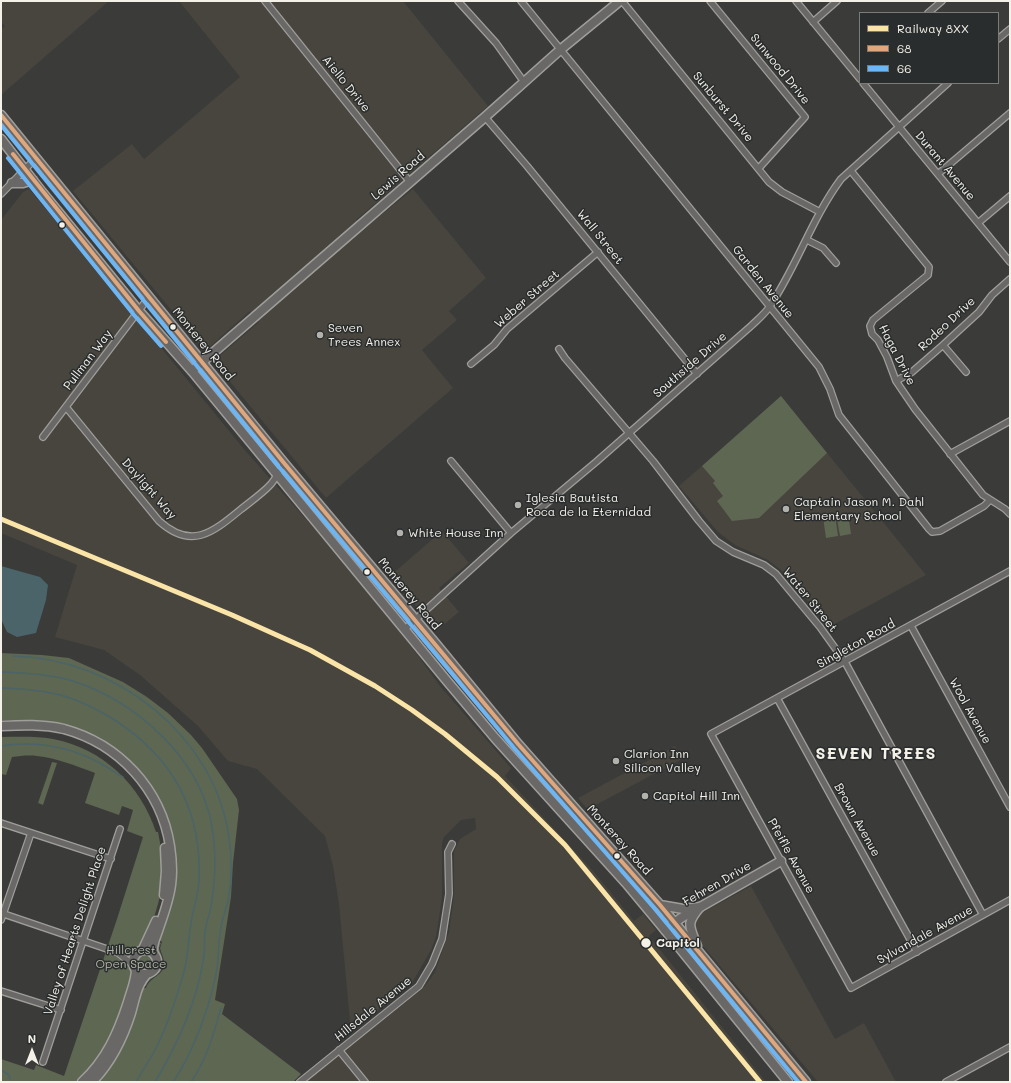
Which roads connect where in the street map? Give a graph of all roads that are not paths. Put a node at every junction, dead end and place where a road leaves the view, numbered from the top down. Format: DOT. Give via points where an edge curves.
graph roads {
  1 [pos="265,1"];
  2 [pos="458,1"];
  3 [pos="521,1"];
  4 [pos="621,1"];
  5 [pos="710,1"];
  6 [pos="796,1"];
  7 [pos="838,1"];
  8 [pos="942,1"];
  9 [pos="929,12"];
  10 [pos="813,22"];
  11 [pos="1010,29"];
  12 [pos="999,38"];
  13 [pos="560,50"];
  14 [pos="859,75"];
  15 [pos="524,82"];
  16 [pos="864,84"];
  17 [pos="947,84"];
  18 [pos="1010,113"];
  19 [pos="1,115"];
  20 [pos="485,117"];
  21 [pos="898,127"];
  22 [pos="1,139"];
  23 [pos="36,158"];
  24 [pos="759,168"];
  25 [pos="25,169"];
  26 [pos="851,171"];
  27 [pos="938,174"];
  28 [pos="33,180"];
  29 [pos="410,182"];
  30 [pos="12,183"];
  31 [pos="1,194"];
  32 [pos="1010,196"];
  33 [pos="820,212"];
  34 [pos="978,224"];
  35 [pos="807,240"];
  36 [pos="598,252"];
  37 [pos="1010,262"];
  38 [pos="836,263"];
  39 [pos="1010,279"];
  40 [pos="149,297"];
  41 [pos="770,307"];
  42 [pos="139,311"];
  43 [pos="943,344"];
  44 [pos="559,349"];
  45 [pos="202,362"];
  46 [pos="471,364"];
  47 [pos="192,371"];
  48 [pos="966,372"];
  49 [pos="697,374"];
  50 [pos="896,381"];
  51 [pos="66,407"];
  52 [pos="1010,421"];
  53 [pos="628,434"];
  54 [pos="43,436"];
  55 [pos="950,454"];
  56 [pos="450,460"];
  57 [pos="284,463"];
  58 [pos="277,474"];
  59 [pos="990,500"];
  60 [pos="1010,514"];
  61 [pos="511,533"];
  62 [pos="1010,571"];
  63 [pos="415,620"];
  64 [pos="911,626"];
  65 [pos="405,629"];
  66 [pos="845,662"];
  67 [pos="777,698"];
  68 [pos="1,726"];
  69 [pos="1,730"];
  70 [pos="711,734"];
  71 [pos="533,761"];
  72 [pos="524,770"];
  73 [pos="1010,807"];
  74 [pos="1,823"];
  75 [pos="120,829"];
  76 [pos="30,833"];
  77 [pos="452,844"];
  78 [pos="110,860"];
  79 [pos="781,861"];
  80 [pos="1010,900"];
  81 [pos="660,905"];
  82 [pos="700,907"];
  83 [pos="2,914"];
  84 [pos="983,916"];
  85 [pos="1,920"];
  86 [pos="675,923"];
  87 [pos="665,930"];
  88 [pos="84,941"];
  89 [pos="140,950"];
  90 [pos="698,951"];
  91 [pos="116,952"];
  92 [pos="917,952"];
  93 [pos="154,954"];
  94 [pos="134,967"];
  95 [pos="147,974"];
  96 [pos="850,988"];
  97 [pos="1,991"];
  98 [pos="61,1010"];
  99 [pos="1010,1047"];
  100 [pos="339,1050"];
  101 [pos="44,1062"];
  102 [pos="82,1082"];
  103 [pos="92,1082"];
  104 [pos="300,1082"];
  105 [pos="365,1082"];
  106 [pos="788,1082"];
  107 [pos="806,1082"];
  108 [pos="946,1082"];
  1 -- 29 [label="street, Aiello Drive"];
  2 -- 15 [label="street" via="496,43"];
  3 -- 13 [label="street, Garden Avenue"];
  4 -- 13 [label="main road, Lewis Road"];
  4 -- 24 [label="street, Sunburst Drive"];
  5 -- 24 [label="street, Sunwood Drive" via="805,117"];
  6 -- 10 [label="street"];
  7 -- 10 [label="street"];
  8 -- 9 [label="street"];
  10 -- 14 [label="street"];
  11 -- 12 [label="street"];
  13 -- 15 [label="main road, Lewis Road"];
  13 -- 41 [label="street, Garden Avenue"];
  15 -- 20 [label="main road, Lewis Road"];
  16 -- 21 [label="street, Durant Avenue"];
  17 -- 21 [label="street, Southside Drive"];
  18 -- 27 [label="street"];
  19 -- 23 [label="main road, Monterey Road"];
  20 -- 29 [label="main road, Lewis Road"];
  20 -- 36 [label="street, Wall Street"];
  21 -- 26 [label="street, Southside Drive"];
  21 -- 27 [label="street, Durant Avenue"];
  22 -- 25 [label="main road, Monterey Road"];
  23 -- 25 [label="street"];
  23 -- 40 [label="main road, Monterey Road"];
  24 -- 33 [label="street, Sunburst Drive" via="782,192"];
  25 -- 28 [label="main road, Monterey Road"];
  25 -- 30 [label="street"];
  26 -- 33 [label="street, Southside Drive" via="841,179"];
  26 -- 50 [label="street, Haga Drive" via="929,267 928,275 873,320 870,326"];
  27 -- 34 [label="street, Durant Avenue"];
  28 -- 30 [label="main road"];
  28 -- 42 [label="main road, Monterey Road"];
  29 -- 45 [label="main road, Lewis Road"];
  30 -- 31 [label="street"];
  32 -- 34 [label="street"];
  33 -- 35 [label="street, Southside Drive"];
  34 -- 37 [label="street, Durant Avenue"];
  35 -- 38 [label="street" via="823,248"];
  35 -- 41 [label="street, Southside Drive"];
  36 -- 46 [label="street, Weber Street" via="507,329"];
  36 -- 49 [label="street, Wall Street"];
  39 -- 43 [label="street, Rodeo Drive" via="992,295 979,312"];
  40 -- 42 [label="street, Pullman Way"];
  40 -- 45 [label="main road, Monterey Road"];
  41 -- 49 [label="street, Southside Drive"];
  41 -- 59 [label="street, Garden Avenue" via="819,367 839,415 932,532 984,506"];
  42 -- 47 [label="main road, Monterey Road"];
  42 -- 51 [label="street, Pullman Way"];
  43 -- 48 [label="street"];
  43 -- 50 [label="street, Rodeo Drive" via="912,372"];
  44 -- 53 [label="street, Water Street"];
  45 -- 47 [label="main road, Lewis Road"];
  45 -- 57 [label="main road, Monterey Road"];
  47 -- 58 [label="main road, Monterey Road"];
  49 -- 53 [label="street, Southside Drive"];
  50 -- 55 [label="street, Haga Drive"];
  51 -- 54 [label="street, Pullman Way"];
  51 -- 58 [label="street, Daylight Way" via="159,521 178,534 189,536 211,532 271,484"];
  52 -- 55 [label="street"];
  53 -- 61 [label="street, Southside Drive"];
  53 -- 66 [label="street, Water Street" via="653,461 716,541 733,552 764,565 780,578"];
  55 -- 59 [label="street, Haga Drive"];
  56 -- 61 [label="street"];
  57 -- 58 [label="street, Daylight Way"];
  57 -- 63 [label="main road, Monterey Road"];
  58 -- 65 [label="main road, Monterey Road"];
  59 -- 60 [label="street, Haga Drive"];
  61 -- 63 [label="street, Southside Drive"];
  62 -- 64 [label="street, Singleton Road"];
  63 -- 65 [label="street, Southside Drive"];
  63 -- 71 [label="main road, Monterey Road"];
  64 -- 66 [label="street, Singleton Road"];
  64 -- 73 [label="street, Wool Avenue"];
  65 -- 72 [label="main road, Monterey Road"];
  66 -- 67 [label="street, Singleton Road"];
  66 -- 84 [label="street, Water Street"];
  67 -- 70 [label="street, Singleton Road"];
  67 -- 92 [label="street, Brown Avenue"];
  68 -- 93 [label="main road" via="50,726 88,738 104,745 123,760 148,788 166,829 172,862 171,885 154,940"];
  69 -- 89 [label="main road" via="50,731 84,742 115,760 141,787 160,826 166,867 161,905 154,927"];
  70 -- 79 [label="street, Pfeifle Avenue"];
  71 -- 72 [label="main road"];
  71 -- 81 [label="main road, Monterey Road"];
  72 -- 87 [label="main road, Monterey Road"];
  74 -- 76 [label="street"];
  75 -- 78 [label="street, Valley of Hearts Delight Place"];
  76 -- 78 [label="street"];
  76 -- 83 [label="street"];
  77 -- 100 [label="street, Hillsdale Avenue" via="448,852 449,894 442,939 432,964 419,986"];
  78 -- 88 [label="street, Valley of Hearts Delight Place"];
  79 -- 82 [label="main road, Fehren Drive"];
  79 -- 96 [label="street, Pfeifle Avenue"];
  80 -- 84 [label="street, Sylvandale Avenue"];
  81 -- 82 [label="main road" via="683,909"];
  81 -- 86 [label="main road, Monterey Road"];
  82 -- 86 [label="main road, Fehren Drive"];
  82 -- 90 [label="main road" via="690,924"];
  83 -- 85 [label="street"];
  83 -- 88 [label="street"];
  84 -- 92 [label="street, Sylvandale Avenue"];
  86 -- 87 [label="main road, Fehren Drive"];
  86 -- 90 [label="main road, Monterey Road"];
  87 -- 106 [label="main road, Monterey Road"];
  88 -- 91 [label="street"];
  88 -- 98 [label="street, Valley of Hearts Delight Place"];
  89 -- 91 [label="street"];
  89 -- 93 [label="main road" via="150,950"];
  89 -- 94 [label="main road" via="133,958"];
  90 -- 107 [label="main road, Monterey Road"];
  91 -- 94 [label="street"];
  92 -- 96 [label="street, Sylvandale Avenue"];
  93 -- 95 [label="main road" via="156,966"];
  94 -- 95 [label="main road" via="140,973"];
  94 -- 102 [label="main road" via="134,982 116,1036 102,1060"];
  95 -- 103 [label="main road" via="139,984 123,1035 110,1060"];
  97 -- 98 [label="street"];
  98 -- 101 [label="street, Valley of Hearts Delight Place"];
  99 -- 108 [label="street"];
  100 -- 104 [label="street, Hillsdale Avenue"];
  100 -- 105 [label="street"];
}
